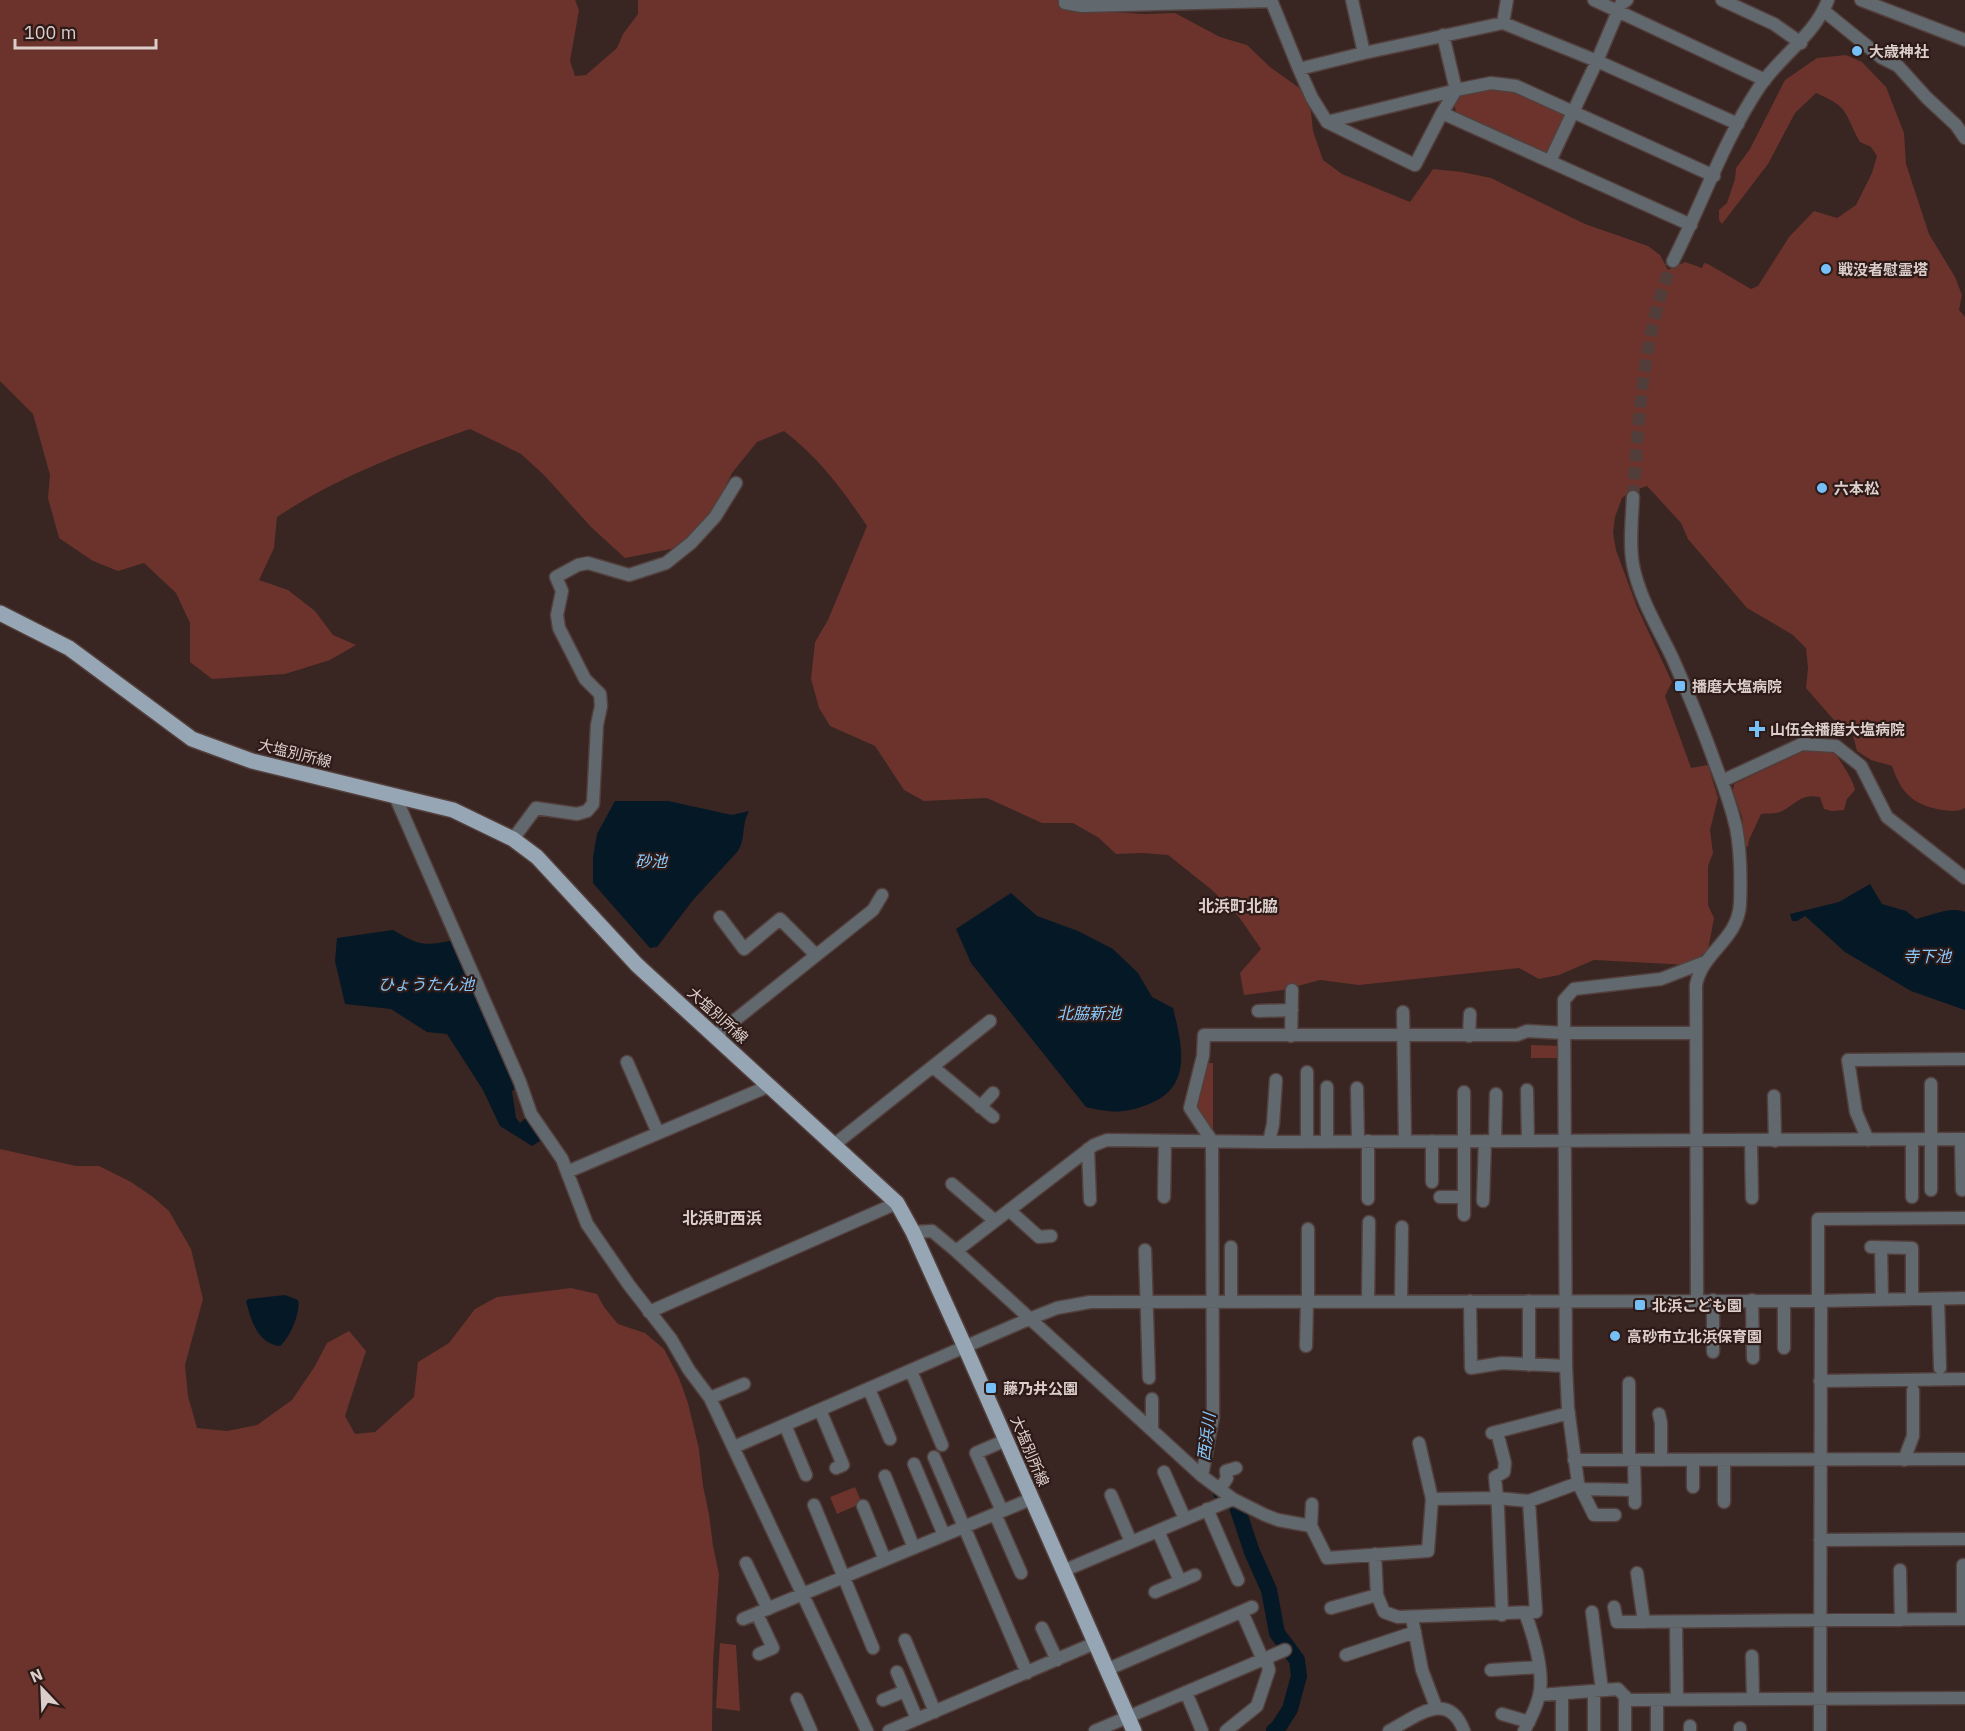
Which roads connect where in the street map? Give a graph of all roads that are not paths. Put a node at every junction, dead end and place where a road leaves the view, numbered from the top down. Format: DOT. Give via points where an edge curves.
graph roads {
  1 [pos="1065,0"];
  2 [pos="1354,0"];
  3 [pos="1507,0"];
  4 [pos="1594,0"];
  5 [pos="1627,0"];
  6 [pos="1722,0"];
  7 [pos="1861,0"];
  8 [pos="1271,1"];
  9 [pos="1826,6"];
  10 [pos="1618,10"];
  11 [pos="1503,23"];
  12 [pos="1443,35"];
  13 [pos="1965,40"];
  14 [pos="1801,43"];
  15 [pos="1364,53"];
  16 [pos="1597,62"];
  17 [pos="1299,69"];
  18 [pos="1765,80"];
  19 [pos="1456,90"];
  20 [pos="1574,112"];
  21 [pos="1442,113"];
  22 [pos="1327,122"];
  23 [pos="1738,124"];
  24 [pos="1965,138"];
  25 [pos="1550,161"];
  26 [pos="1714,177"];
  27 [pos="1691,225"];
  28 [pos="1673,261"];
  29 [pos="736,483"];
  30 [pos="1633,497"];
  31 [pos="0,613"];
  32 [pos="1722,781"];
  33 [pos="395,796"];
  34 [pos="513,839"];
  35 [pos="1965,878"];
  36 [pos="882,895"];
  37 [pos="720,917"];
  38 [pos="816,955"];
  39 [pos="1705,962"];
  40 [pos="1292,990"];
  41 [pos="1292,1010"];
  42 [pos="1258,1011"];
  43 [pos="1403,1012"];
  44 [pos="1470,1014"];
  45 [pos="990,1021"];
  46 [pos="1696,1033"];
  47 [pos="1565,1034"];
  48 [pos="715,1036"];
  49 [pos="1292,1036"];
  50 [pos="1404,1036"];
  51 [pos="1469,1036"];
  52 [pos="1965,1059"];
  53 [pos="627,1062"];
  54 [pos="933,1066"];
  55 [pos="1307,1072"];
  56 [pos="1276,1080"];
  57 [pos="1931,1084"];
  58 [pos="769,1086"];
  59 [pos="1327,1087"];
  60 [pos="1357,1088"];
  61 [pos="1527,1090"];
  62 [pos="1464,1092"];
  63 [pos="993,1093"];
  64 [pos="1496,1094"];
  65 [pos="1774,1096"];
  66 [pos="977,1107"];
  67 [pos="993,1117"];
  68 [pos="658,1133"];
  69 [pos="1963,1139"];
  70 [pos="1565,1140"];
  71 [pos="1868,1140"];
  72 [pos="1912,1140"];
  73 [pos="1931,1140"];
  74 [pos="1165,1141"];
  75 [pos="1212,1141"];
  76 [pos="1307,1141"];
  77 [pos="1327,1141"];
  78 [pos="1363,1141"];
  79 [pos="1405,1141"];
  80 [pos="1432,1141"];
  81 [pos="1464,1141"];
  82 [pos="1490,1141"];
  83 [pos="1528,1141"];
  84 [pos="1697,1141"];
  85 [pos="1750,1141"];
  86 [pos="1775,1141"];
  87 [pos="1269,1142"];
  88 [pos="835,1144"];
  89 [pos="1088,1149"];
  90 [pos="567,1172"];
  91 [pos="1432,1182"];
  92 [pos="952,1184"];
  93 [pos="1931,1190"];
  94 [pos="1962,1190"];
  95 [pos="1164,1197"];
  96 [pos="1440,1197"];
  97 [pos="1464,1197"];
  98 [pos="1912,1197"];
  99 [pos="1752,1198"];
  100 [pos="1368,1199"];
  101 [pos="1090,1200"];
  102 [pos="1483,1201"];
  103 [pos="897,1203"];
  104 [pos="1009,1210"];
  105 [pos="1464,1215"];
  106 [pos="1965,1218"];
  107 [pos="995,1221"];
  108 [pos="1369,1222"];
  109 [pos="1402,1227"];
  110 [pos="1308,1229"];
  111 [pos="914,1232"];
  112 [pos="1051,1236"];
  113 [pos="1231,1247"];
  114 [pos="1145,1250"];
  115 [pos="956,1251"];
  116 [pos="1965,1298"];
  117 [pos="1882,1299"];
  118 [pos="1912,1299"];
  119 [pos="1938,1299"];
  120 [pos="1697,1300"];
  121 [pos="1713,1300"];
  122 [pos="1752,1300"];
  123 [pos="1784,1300"];
  124 [pos="1368,1301"];
  125 [pos="1401,1301"];
  126 [pos="1470,1301"];
  127 [pos="1529,1301"];
  128 [pos="1566,1301"];
  129 [pos="1819,1301"];
  130 [pos="1145,1302"];
  131 [pos="1214,1302"];
  132 [pos="1231,1302"];
  133 [pos="1308,1302"];
  134 [pos="649,1312"];
  135 [pos="1029,1319"];
  136 [pos="1781,1342"];
  137 [pos="1306,1346"];
  138 [pos="965,1347"];
  139 [pos="1713,1352"];
  140 [pos="1753,1358"];
  141 [pos="1529,1365"];
  142 [pos="1566,1366"];
  143 [pos="1940,1368"];
  144 [pos="911,1371"];
  145 [pos="1149,1378"];
  146 [pos="1965,1379"];
  147 [pos="1820,1381"];
  148 [pos="1629,1383"];
  149 [pos="744,1384"];
  150 [pos="869,1389"];
  151 [pos="710,1398"];
  152 [pos="1916,1398"];
  153 [pos="1152,1399"];
  154 [pos="820,1410"];
  155 [pos="1569,1413"];
  156 [pos="1659,1414"];
  157 [pos="785,1425"];
  158 [pos="1152,1430"];
  159 [pos="890,1439"];
  160 [pos="1006,1440"];
  161 [pos="1419,1443"];
  162 [pos="942,1445"];
  163 [pos="734,1447"];
  164 [pos="934,1457"];
  165 [pos="1965,1459"];
  166 [pos="1574,1460"];
  167 [pos="1632,1460"];
  168 [pos="1660,1460"];
  169 [pos="1693,1460"];
  170 [pos="1724,1460"];
  171 [pos="1904,1460"];
  172 [pos="1820,1461"];
  173 [pos="914,1464"];
  174 [pos="836,1468"];
  175 [pos="1236,1468"];
  176 [pos="1164,1472"];
  177 [pos="806,1475"];
  178 [pos="885,1476"];
  179 [pos="1202,1476"];
  180 [pos="1580,1486"];
  181 [pos="1693,1487"];
  182 [pos="1220,1489"];
  183 [pos="1635,1490"];
  184 [pos="1111,1496"];
  185 [pos="1497,1498"];
  186 [pos="1031,1499"];
  187 [pos="1233,1499"];
  188 [pos="1432,1499"];
  189 [pos="1529,1501"];
  190 [pos="1724,1502"];
  191 [pos="1635,1503"];
  192 [pos="814,1504"];
  193 [pos="1312,1504"];
  194 [pos="863,1506"];
  195 [pos="1207,1509"];
  196 [pos="998,1513"];
  197 [pos="1616,1515"];
  198 [pos="1185,1519"];
  199 [pos="1311,1526"];
  200 [pos="964,1527"];
  201 [pos="1158,1531"];
  202 [pos="944,1535"];
  203 [pos="1965,1539"];
  204 [pos="1820,1540"];
  205 [pos="1131,1542"];
  206 [pos="914,1548"];
  207 [pos="1375,1554"];
  208 [pos="885,1560"];
  209 [pos="746,1563"];
  210 [pos="1963,1566"];
  211 [pos="1900,1570"];
  212 [pos="1063,1571"];
  213 [pos="1021,1573"];
  214 [pos="1637,1573"];
  215 [pos="1195,1575"];
  216 [pos="844,1577"];
  217 [pos="1238,1580"];
  218 [pos="1180,1581"];
  219 [pos="1155,1592"];
  220 [pos="803,1594"];
  221 [pos="1377,1595"];
  222 [pos="1614,1607"];
  223 [pos="1332,1608"];
  224 [pos="763,1611"];
  225 [pos="1592,1612"];
  226 [pos="1525,1613"];
  227 [pos="1502,1615"];
  228 [pos="1412,1618"];
  229 [pos="743,1619"];
  230 [pos="1964,1619"];
  231 [pos="1820,1620"];
  232 [pos="1901,1620"];
  233 [pos="1644,1622"];
  234 [pos="1677,1622"];
  235 [pos="1042,1628"];
  236 [pos="1415,1632"];
  237 [pos="905,1640"];
  238 [pos="1095,1643"];
  239 [pos="873,1648"];
  240 [pos="1285,1650"];
  241 [pos="759,1654"];
  242 [pos="1346,1655"];
  243 [pos="1752,1656"];
  244 [pos="1264,1659"];
  245 [pos="1057,1660"];
  246 [pos="1539,1667"];
  247 [pos="1106,1670"];
  248 [pos="1491,1670"];
  249 [pos="897,1672"];
  250 [pos="1027,1673"];
  251 [pos="905,1691"];
  252 [pos="1598,1691"];
  253 [pos="1186,1692"];
  254 [pos="1562,1693"];
  255 [pos="1540,1695"];
  256 [pos="1624,1696"];
  257 [pos="1820,1698"];
  258 [pos="1965,1698"];
  259 [pos="797,1699"];
  260 [pos="1753,1699"];
  261 [pos="883,1700"];
  262 [pos="1657,1700"];
  263 [pos="1677,1700"];
  264 [pos="1436,1707"];
  265 [pos="935,1712"];
  266 [pos="1502,1714"];
  267 [pos="917,1719"];
  268 [pos="1131,1724"];
  269 [pos="1527,1726"];
  270 [pos="812,1731"];
  271 [pos="867,1731"];
  272 [pos="889,1731"];
  273 [pos="1095,1731"];
  274 [pos="1202,1731"];
  275 [pos="1226,1731"];
  276 [pos="1389,1731"];
  277 [pos="1464,1731"];
  278 [pos="1562,1731"];
  279 [pos="1594,1731"];
  280 [pos="1625,1731"];
  281 [pos="1657,1731"];
  282 [pos="1820,1731"];
  1 -- 8 [label="street" via="1082,6"];
  2 -- 15 [label="street"];
  3 -- 11 [label="street"];
  4 -- 10 [label="street"];
  5 -- 10 [label="street"];
  6 -- 14 [label="street" via="1774,24"];
  7 -- 13 [label="street"];
  8 -- 17 [label="street"];
  9 -- 14 [label="street"];
  9 -- 24 [label="street" via="1882,58 1898,66"];
  10 -- 16 [label="street"];
  10 -- 18 [label="street"];
  11 -- 12 [label="street"];
  11 -- 16 [label="street"];
  12 -- 15 [label="street"];
  12 -- 19 [label="street"];
  14 -- 18 [label="street"];
  15 -- 17 [label="street"];
  16 -- 20 [label="street"];
  16 -- 23 [label="street"];
  17 -- 22 [label="street"];
  18 -- 23 [label="street"];
  19 -- 20 [label="street" via="1491,83 1516,86"];
  19 -- 21 [label="street"];
  19 -- 22 [label="street"];
  20 -- 25 [label="street"];
  20 -- 26 [label="street"];
  21 -- 22 [label="street" via="1415,165"];
  21 -- 25 [label="street"];
  23 -- 26 [label="street"];
  25 -- 27 [label="street"];
  26 -- 27 [label="street"];
  27 -- 28 [label="street"];
  29 -- 34 [label="street" via="709,523 666,563 629,575 588,562 556,577 562,591 557,615 560,628 585,679 600,694 593,804 577,814 536,808"];
  30 -- 32 [label="street" via="1632,563 1638,583"];
  31 -- 33 [label="main road, 大塩別所線" via="69,648 192,739 252,761"];
  32 -- 35 [label="street" via="1803,744 1836,746 1860,766 1887,818"];
  32 -- 39 [label="street" via="1739,847 1740,907 1733,929"];
  33 -- 34 [label="main road, 大塩別所線" via="453,810"];
  33 -- 90 [label="street" via="531,1114 554,1145"];
  34 -- 48 [label="main road, 大塩別所線" via="537,857 637,965"];
  36 -- 38 [label="street" via="873,910"];
  37 -- 38 [label="street" via="744,949 780,919"];
  38 -- 48 [label="street"];
  39 -- 46 [label="street" via="1695,985"];
  39 -- 47 [label="street" via="1661,979 1574,989 1564,1000"];
  40 -- 41 [label="street"];
  41 -- 42 [label="street"];
  41 -- 49 [label="street"];
  43 -- 50 [label="street"];
  44 -- 51 [label="street"];
  45 -- 54 [label="street"];
  46 -- 47 [label="street"];
  46 -- 84 [label="street"];
  47 -- 51 [label="street" via="1527,1031 1517,1035"];
  47 -- 70 [label="street"];
  48 -- 58 [label="main road, 大塩別所線"];
  49 -- 50 [label="street"];
  49 -- 75 [label="street" via="1204,1035 1190,1108"];
  50 -- 51 [label="street"];
  50 -- 79 [label="street"];
  52 -- 71 [label="street" via="1848,1060 1856,1112"];
  53 -- 68 [label="street"];
  54 -- 66 [label="street"];
  54 -- 88 [label="street"];
  55 -- 76 [label="street"];
  56 -- 87 [label="street"];
  57 -- 73 [label="street"];
  58 -- 68 [label="street"];
  58 -- 88 [label="main road, 大塩別所線"];
  59 -- 77 [label="street"];
  60 -- 78 [label="street"];
  61 -- 83 [label="street"];
  62 -- 81 [label="street"];
  63 -- 66 [label="street"];
  64 -- 82 [label="street"];
  65 -- 86 [label="street"];
  66 -- 67 [label="street"];
  68 -- 90 [label="street"];
  69 -- 73 [label="street"];
  69 -- 94 [label="street"];
  70 -- 83 [label="street"];
  70 -- 84 [label="street"];
  70 -- 128 [label="street"];
  71 -- 72 [label="street"];
  71 -- 86 [label="street"];
  72 -- 73 [label="street"];
  72 -- 98 [label="street"];
  73 -- 93 [label="street"];
  74 -- 75 [label="street"];
  74 -- 89 [label="street" via="1107,1140"];
  74 -- 95 [label="street"];
  75 -- 87 [label="street"];
  75 -- 131 [label="street"];
  76 -- 77 [label="street"];
  76 -- 87 [label="street"];
  77 -- 78 [label="street"];
  78 -- 79 [label="street"];
  78 -- 100 [label="street"];
  79 -- 80 [label="street"];
  80 -- 81 [label="street"];
  80 -- 91 [label="street"];
  81 -- 82 [label="street"];
  81 -- 97 [label="street"];
  82 -- 83 [label="street"];
  82 -- 102 [label="street"];
  84 -- 85 [label="street"];
  84 -- 120 [label="street"];
  85 -- 86 [label="street"];
  85 -- 99 [label="street"];
  88 -- 103 [label="main road, 大塩別所線"];
  89 -- 101 [label="street"];
  89 -- 104 [label="street"];
  90 -- 134 [label="street" via="587,1224"];
  92 -- 107 [label="street"];
  96 -- 97 [label="street"];
  97 -- 105 [label="street"];
  103 -- 111 [label="main road, 大塩別所線"];
  103 -- 134 [label="street"];
  104 -- 107 [label="street"];
  104 -- 112 [label="street" via="1039,1237"];
  106 -- 129 [label="street" via="1818,1219"];
  107 -- 115 [label="street"];
  108 -- 124 [label="street"];
  109 -- 125 [label="street"];
  110 -- 133 [label="street"];
  111 -- 115 [label="street" via="932,1231"];
  111 -- 138 [label="main road, 大塩別所線"];
  113 -- 132 [label="street"];
  114 -- 130 [label="street"];
  115 -- 135 [label="street"];
  116 -- 119 [label="street"];
  117 -- 118 [label="street"];
  117 -- 118 [label="street" via="1876,1247 1912,1248"];
  117 -- 129 [label="street"];
  118 -- 119 [label="street"];
  119 -- 143 [label="street"];
  120 -- 121 [label="street"];
  120 -- 128 [label="street"];
  121 -- 122 [label="street"];
  121 -- 139 [label="street"];
  122 -- 123 [label="street"];
  122 -- 140 [label="street"];
  123 -- 129 [label="street"];
  123 -- 136 [label="street"];
  124 -- 125 [label="street"];
  124 -- 133 [label="street"];
  125 -- 126 [label="street"];
  126 -- 127 [label="street"];
  126 -- 141 [label="street" via="1471,1368 1502,1363"];
  127 -- 128 [label="street"];
  127 -- 141 [label="street"];
  128 -- 142 [label="street"];
  129 -- 147 [label="street"];
  130 -- 131 [label="street"];
  130 -- 135 [label="street" via="1081,1303"];
  130 -- 145 [label="street"];
  131 -- 132 [label="street"];
  131 -- 179 [label="street" via="1213,1417"];
  132 -- 133 [label="street"];
  133 -- 137 [label="street"];
  134 -- 151 [label="street"];
  135 -- 138 [label="street"];
  135 -- 158 [label="street"];
  138 -- 144 [label="street"];
  138 -- 160 [label="main road, 大塩別所線"];
  141 -- 142 [label="street"];
  142 -- 155 [label="street"];
  144 -- 150 [label="street"];
  144 -- 162 [label="street"];
  146 -- 147 [label="street"];
  147 -- 172 [label="street"];
  148 -- 167 [label="street"];
  149 -- 151 [label="street"];
  150 -- 154 [label="street"];
  150 -- 159 [label="street"];
  151 -- 163 [label="street"];
  152 -- 171 [label="street" via="1913,1436"];
  153 -- 158 [label="street"];
  154 -- 157 [label="street"];
  154 -- 174 [label="street" via="843,1465"];
  155 -- 166 [label="street"];
  155 -- 185 [label="street" via="1494,1432 1505,1469 1495,1477"];
  156 -- 168 [label="street"];
  157 -- 163 [label="street"];
  157 -- 177 [label="street"];
  158 -- 179 [label="street"];
  160 -- 186 [label="main road, 大塩別所線"];
  160 -- 196 [label="street" via="976,1453"];
  161 -- 188 [label="street"];
  163 -- 220 [label="street"];
  164 -- 200 [label="street"];
  165 -- 171 [label="street"];
  166 -- 167 [label="street"];
  166 -- 180 [label="street"];
  167 -- 168 [label="street"];
  167 -- 183 [label="street"];
  168 -- 169 [label="street"];
  169 -- 170 [label="street"];
  169 -- 181 [label="street"];
  170 -- 172 [label="street"];
  170 -- 190 [label="street"];
  171 -- 172 [label="street"];
  172 -- 204 [label="street"];
  173 -- 202 [label="street"];
  175 -- 182 [label="street" via="1226,1471 1227,1478"];
  176 -- 198 [label="street"];
  178 -- 206 [label="street"];
  179 -- 182 [label="street"];
  180 -- 183 [label="street"];
  180 -- 189 [label="street"];
  180 -- 197 [label="street" via="1593,1515"];
  182 -- 187 [label="street"];
  183 -- 191 [label="street"];
  184 -- 205 [label="street"];
  185 -- 188 [label="street"];
  185 -- 189 [label="street"];
  185 -- 227 [label="street"];
  186 -- 196 [label="street"];
  186 -- 212 [label="main road, 大塩別所線"];
  187 -- 195 [label="street"];
  187 -- 199 [label="street" via="1277,1520"];
  188 -- 207 [label="street" via="1428,1551"];
  189 -- 226 [label="street" via="1536,1612"];
  192 -- 216 [label="street"];
  193 -- 199 [label="street"];
  194 -- 208 [label="street"];
  195 -- 198 [label="street"];
  195 -- 217 [label="street"];
  196 -- 200 [label="street"];
  196 -- 213 [label="street" via="1019,1556"];
  198 -- 201 [label="street"];
  199 -- 207 [label="street" via="1327,1558"];
  200 -- 202 [label="street"];
  200 -- 250 [label="street"];
  201 -- 205 [label="street"];
  201 -- 218 [label="street"];
  202 -- 206 [label="street"];
  203 -- 204 [label="street"];
  204 -- 231 [label="street"];
  205 -- 212 [label="street"];
  206 -- 208 [label="street"];
  207 -- 221 [label="street"];
  208 -- 216 [label="street"];
  209 -- 224 [label="street"];
  210 -- 230 [label="street"];
  211 -- 232 [label="street"];
  212 -- 238 [label="main road, 大塩別所線"];
  214 -- 233 [label="street"];
  215 -- 218 [label="street"];
  216 -- 220 [label="street"];
  216 -- 239 [label="street"];
  218 -- 219 [label="street"];
  220 -- 224 [label="street"];
  220 -- 271 [label="street"];
  221 -- 223 [label="street"];
  221 -- 228 [label="street" via="1384,1612"];
  222 -- 233 [label="street" via="1617,1622"];
  224 -- 229 [label="street"];
  224 -- 241 [label="street" via="773,1648"];
  225 -- 252 [label="street"];
  226 -- 227 [label="street"];
  226 -- 246 [label="street"];
  227 -- 228 [label="street"];
  228 -- 236 [label="street"];
  230 -- 232 [label="street"];
  231 -- 232 [label="street"];
  231 -- 234 [label="street"];
  231 -- 257 [label="street"];
  233 -- 234 [label="street"];
  234 -- 263 [label="street"];
  235 -- 245 [label="street"];
  236 -- 242 [label="street"];
  236 -- 264 [label="street" via="1422,1670"];
  237 -- 265 [label="street"];
  238 -- 245 [label="street"];
  238 -- 247 [label="main road, 大塩別所線"];
  240 -- 244 [label="street"];
  243 -- 260 [label="street"];
  244 -- 247 [label="street" via="1247,1610"];
  244 -- 253 [label="street"];
  244 -- 275 [label="street" via="1269,1670 1257,1706"];
  245 -- 250 [label="street"];
  246 -- 248 [label="street"];
  246 -- 255 [label="street"];
  247 -- 268 [label="main road, 大塩別所線"];
  249 -- 251 [label="street"];
  250 -- 265 [label="street"];
  251 -- 261 [label="street"];
  251 -- 267 [label="street"];
  252 -- 254 [label="street"];
  252 -- 256 [label="street" via="1618,1689"];
  252 -- 279 [label="street"];
  253 -- 268 [label="street"];
  253 -- 274 [label="street"];
  254 -- 255 [label="street"];
  254 -- 278 [label="street"];
  255 -- 269 [label="street"];
  256 -- 262 [label="street" via="1628,1700"];
  256 -- 280 [label="street"];
  257 -- 258 [label="street"];
  257 -- 260 [label="street"];
  257 -- 282 [label="street"];
  259 -- 270 [label="street"];
  260 -- 263 [label="street"];
  262 -- 263 [label="street"];
  262 -- 281 [label="street"];
  264 -- 276 [label="street"];
  264 -- 277 [label="street" via="1446,1708 1460,1720"];
  265 -- 267 [label="street"];
  266 -- 269 [label="street"];
  267 -- 272 [label="street"];
  268 -- 273 [label="street"];
}
